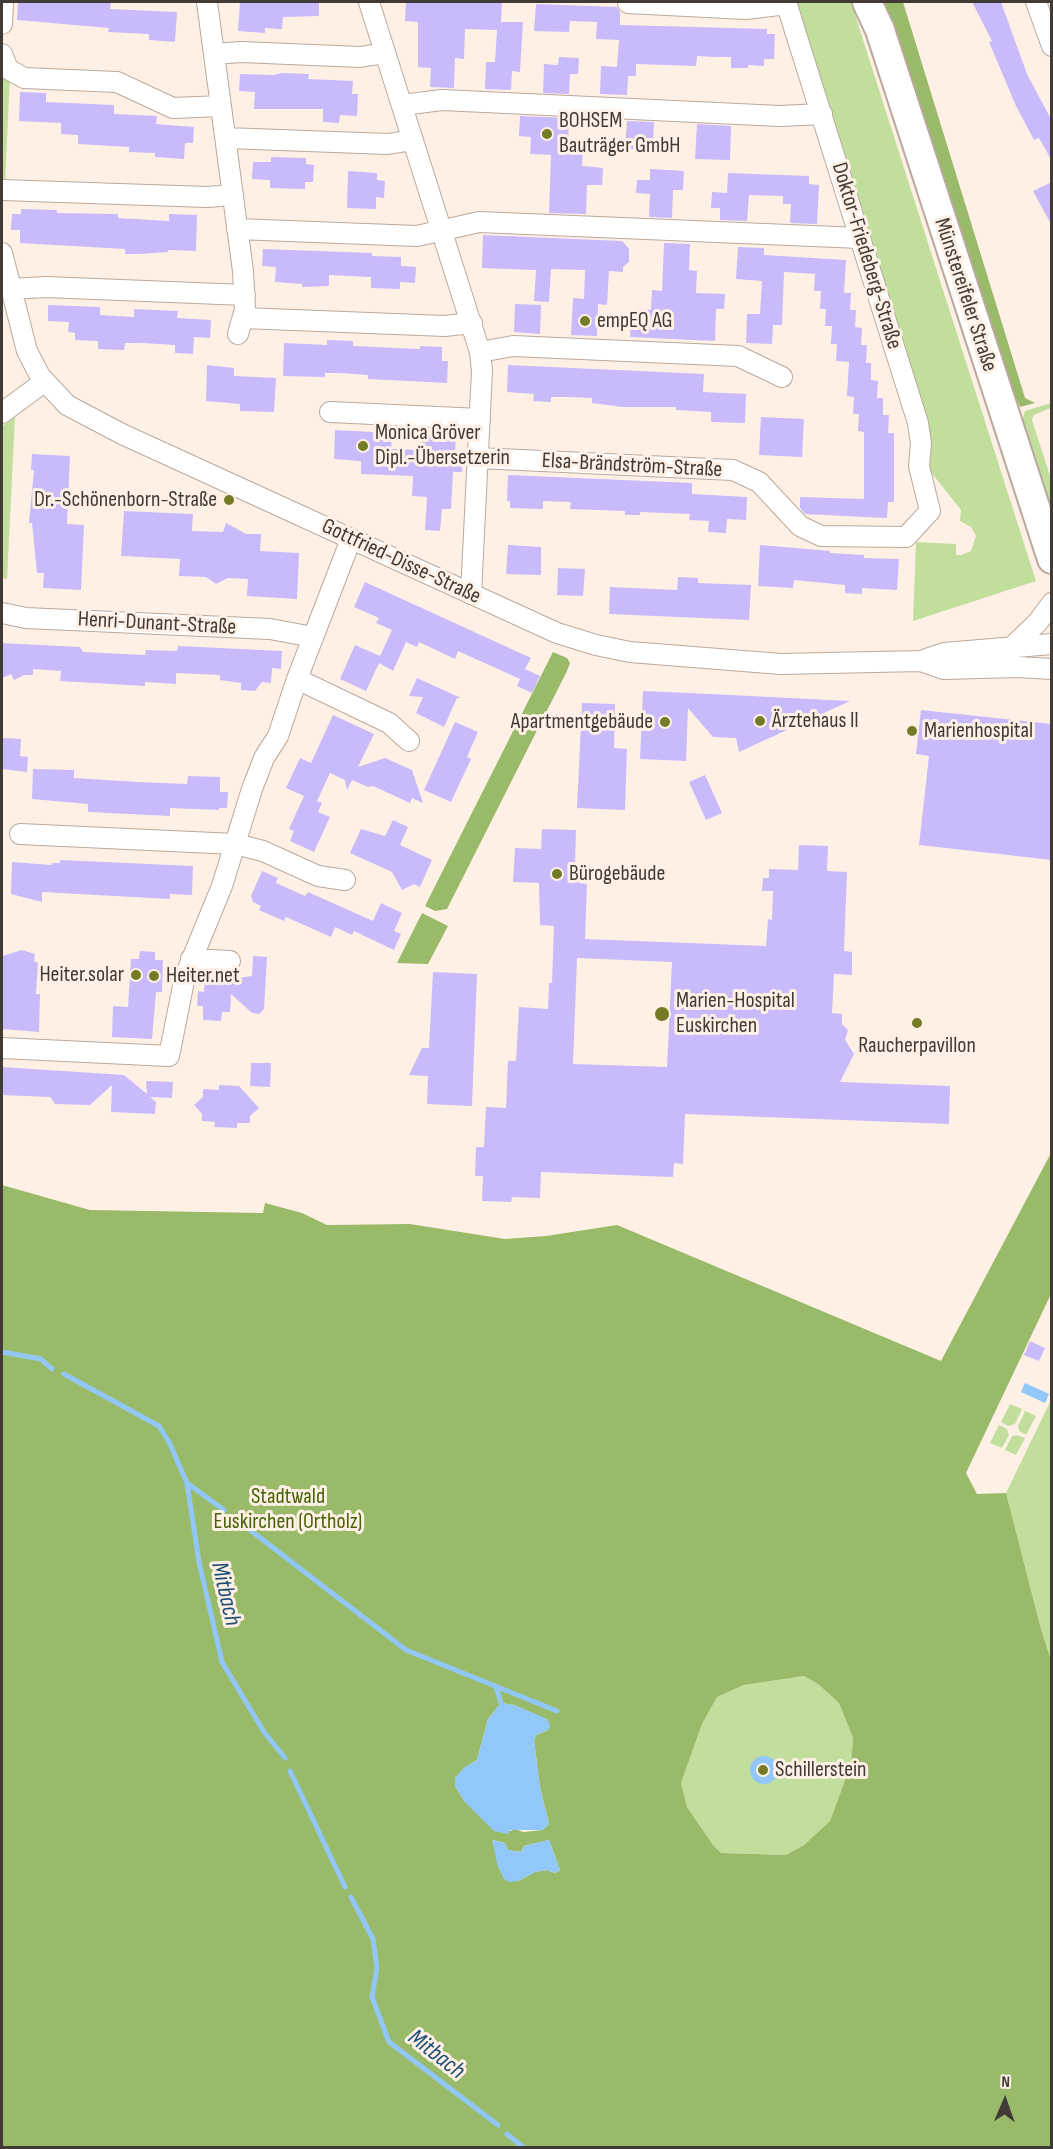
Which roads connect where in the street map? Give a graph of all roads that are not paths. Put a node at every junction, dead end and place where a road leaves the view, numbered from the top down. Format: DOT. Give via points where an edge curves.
graph roads {
  1 [pos="3,2"];
  2 [pos="207,2"];
  3 [pos="369,2"];
  4 [pos="867,2"];
  5 [pos="874,2"];
  6 [pos="1036,2"];
  7 [pos="628,3"];
  8 [pos="787,3"];
  9 [pos="2,24"];
  10 [pos="880,30"];
  11 [pos="1052,46"];
  12 [pos="386,53"];
  13 [pos="2,54"];
  14 [pos="214,54"];
  15 [pos="402,105"];
  16 [pos="221,106"];
  17 [pos="822,114"];
  18 [pos="226,138"];
  19 [pos="413,140"];
  20 [pos="2,190"];
  21 [pos="233,195"];
  22 [pos="237,230"];
  23 [pos="442,230"];
  24 [pos="860,238"];
  25 [pos="2,253"];
  26 [pos="10,289"];
  27 [pos="245,295"];
  28 [pos="472,323"];
  29 [pos="480,352"];
  30 [pos="782,377"];
  31 [pos="44,382"];
  32 [pos="330,412"];
  33 [pos="2,413"];
  34 [pos="480,419"];
  35 [pos="478,458"];
  36 [pos="930,511"];
  37 [pos="351,539"];
  38 [pos="1052,559"];
  39 [pos="471,594"];
  40 [pos="1052,603"];
  41 [pos="2,613"];
  42 [pos="313,637"];
  43 [pos="1052,644"];
  44 [pos="1010,649"];
  45 [pos="921,661"];
  46 [pos="1052,669"];
  47 [pos="297,680"];
  48 [pos="409,741"];
  49 [pos="20,834"];
  50 [pos="235,844"];
  51 [pos="345,880"];
  52 [pos="191,959"];
  53 [pos="230,961"];
  54 [pos="2,1048"];
  1 -- 9 [label="street"];
  2 -- 14 [label="street"];
  3 -- 12 [label="street"];
  4 -- 10 [label="street, Münstereifeler Straße"];
  5 -- 10 [label="street, Münstereifeler Straße"];
  6 -- 11 [label="street"];
  7 -- 8 [label="street, Doktor-Friedeberg-Straße" via="746,9"];
  8 -- 17 [label="street, Doktor-Friedeberg-Straße"];
  10 -- 38 [label="street, Münstereifeler Straße"];
  12 -- 14 [label="street" via="360,57"];
  12 -- 15 [label="street"];
  13 -- 16 [label="street" via="8,69 24,78 117,82 173,108"];
  14 -- 16 [label="street"];
  15 -- 17 [label="street" via="442,100 780,116"];
  15 -- 19 [label="street"];
  16 -- 18 [label="street"];
  17 -- 24 [label="street, Doktor-Friedeberg-Straße"];
  18 -- 19 [label="street" via="388,144"];
  18 -- 21 [label="street"];
  19 -- 23 [label="street"];
  20 -- 21 [label="street"];
  21 -- 22 [label="street"];
  22 -- 23 [label="street" via="417,236"];
  22 -- 27 [label="street"];
  23 -- 24 [label="street" via="478,222"];
  23 -- 28 [label="street"];
  24 -- 36 [label="street, Doktor-Friedeberg-Straße" via="918,423 920,466"];
  25 -- 26 [label="street, Gottfried-Disse-Straße"];
  26 -- 27 [label="street" via="46,286"];
  26 -- 31 [label="street, Gottfried-Disse-Straße" via="27,351"];
  27 -- 28 [label="street" via="240,326"];
  28 -- 29 [label="street"];
  29 -- 30 [label="street" via="513,346 738,356"];
  29 -- 34 [label="street"];
  31 -- 33 [label="street"];
  31 -- 37 [label="street, Gottfried-Disse-Straße" via="67,405 85,416"];
  32 -- 34 [label="street"];
  34 -- 35 [label="street"];
  35 -- 36 [label="street, Elsa-Brändström-Straße" via="733,470 759,482 800,526 820,536 896,538 911,534"];
  35 -- 39 [label="street"];
  37 -- 39 [label="street, Gottfried-Disse-Straße"];
  37 -- 42 [label="street"];
  39 -- 45 [label="street, Gottfried-Disse-Straße" via="557,633 619,650 781,664"];
  40 -- 44 [label="street"];
  41 -- 42 [label="street, Henri-Dunant-Straße" via="26,618 270,629"];
  42 -- 47 [label="street"];
  43 -- 44 [label="street, Gottfried-Disse-Straße"];
  44 -- 45 [label="street, Gottfried-Disse-Straße" via="944,653"];
  45 -- 46 [label="street, Gottfried-Disse-Straße" via="944,669"];
  47 -- 48 [label="street" via="390,723"];
  47 -- 50 [label="street" via="278,736 252,789"];
  49 -- 50 [label="street"];
  50 -- 51 [label="street" via="263,851 318,876"];
  50 -- 52 [label="street" via="207,926"];
  52 -- 53 [label="street"];
  52 -- 54 [label="street" via="180,992 169,1056"];
}
